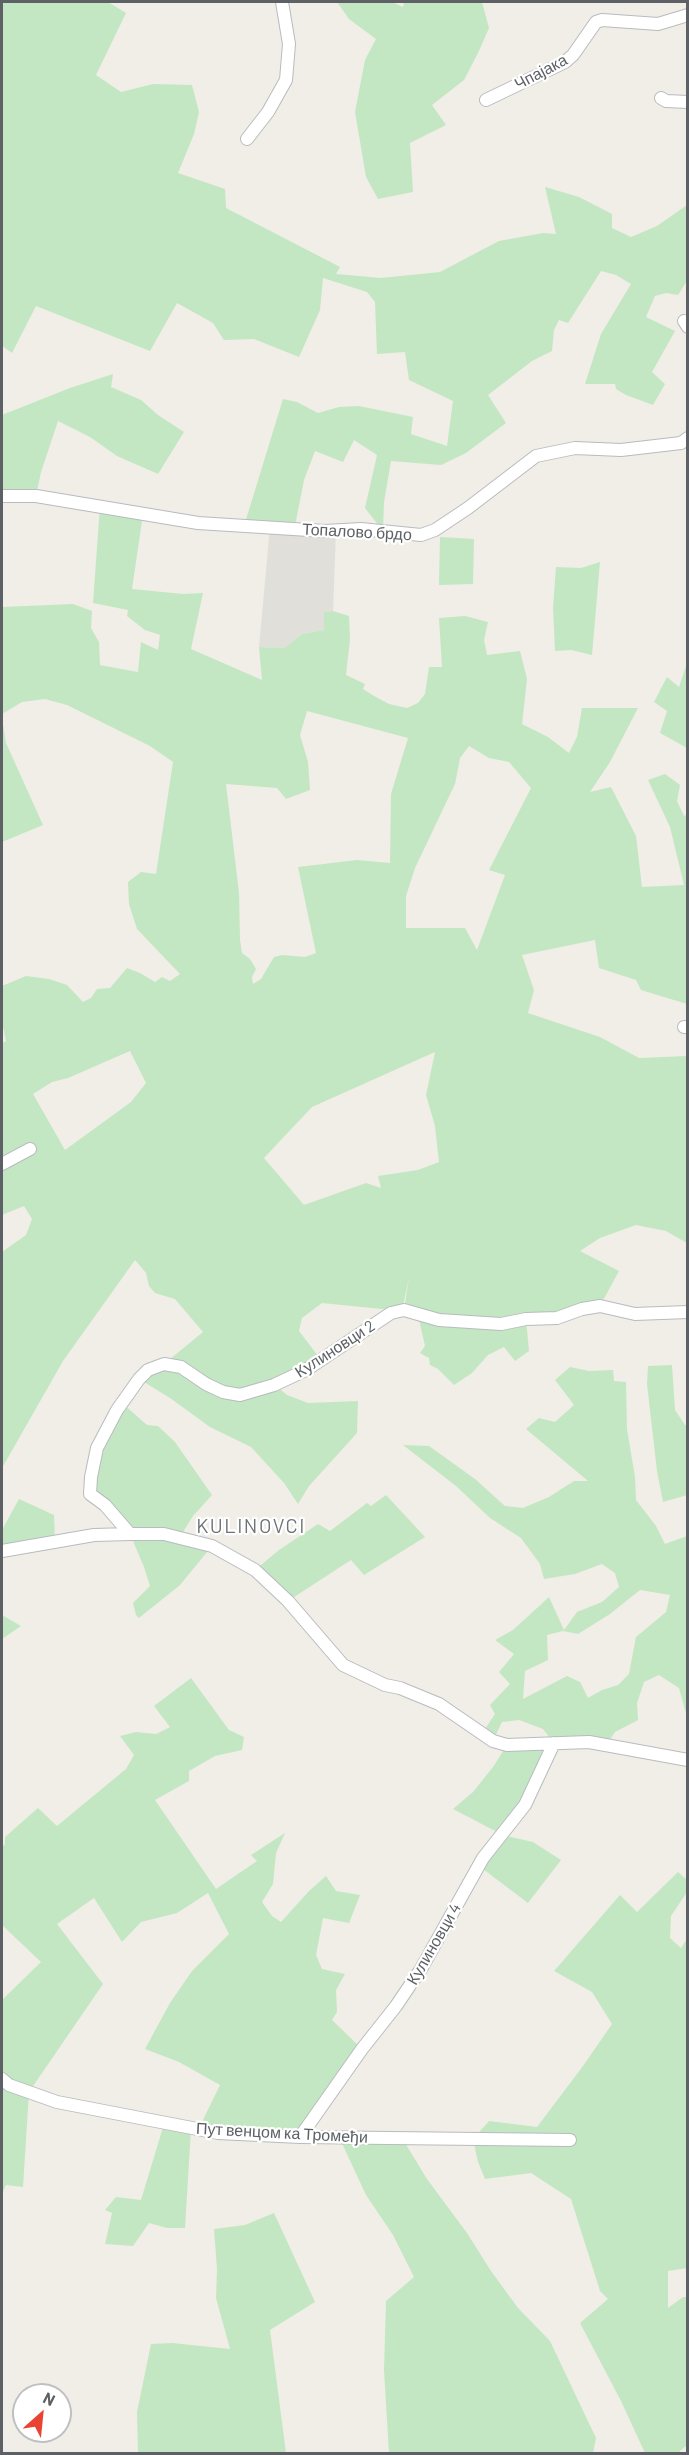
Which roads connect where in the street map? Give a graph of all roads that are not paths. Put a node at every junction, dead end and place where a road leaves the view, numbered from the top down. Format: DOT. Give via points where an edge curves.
graph roads {
  1 [pos="282,2"];
  2 [pos="687,15"];
  3 [pos="661,98"];
  4 [pos="486,100"];
  5 [pos="687,102"];
  6 [pos="247,140"];
  7 [pos="687,438"];
  8 [pos="2,496"];
  9 [pos="30,1149"];
  10 [pos="2,1164"];
  11 [pos="687,1312"];
  12 [pos="130,1534"];
  13 [pos="2,1551"];
  14 [pos="554,1743"];
  15 [pos="687,1760"];
  16 [pos="2,2079"];
  17 [pos="300,2137"];
  18 [pos="570,2140"];
  1 -- 6 [label="street" via="289,44 286,80"];
  2 -- 4 [label="street, Чпајака" via="658,24 597,22 565,62"];
  3 -- 5 [label="street"];
  7 -- 8 [label="street, Топалово брдо" via="681,443 621,450 575,448 536,456 468,508 421,535 198,523 36,496"];
  9 -- 10 [label="street"];
  11 -- 12 [label="street, Кулиновци 2" via="635,1314 600,1306 557,1318 501,1324 439,1320 404,1310 391,1313 306,1370 240,1395 206,1384 181,1367 164,1364 148,1370 117,1410 97,1448 90,1494"];
  12 -- 13 [label="street" via="94,1535"];
  12 -- 14 [label="street" via="165,1534 212,1546 255,1570 288,1601 343,1665 440,1704 493,1741 507,1745"];
  14 -- 15 [label="street" via="589,1742"];
  14 -- 17 [label="street, Кулиновци 4" via="525,1805 483,1858 422,1969"];
  16 -- 17 [label="street, Пут венцом ка Тромеђи" via="57,2102 191,2129"];
  17 -- 18 [label="street, Пут венцом ка Тромеђи"];
}
